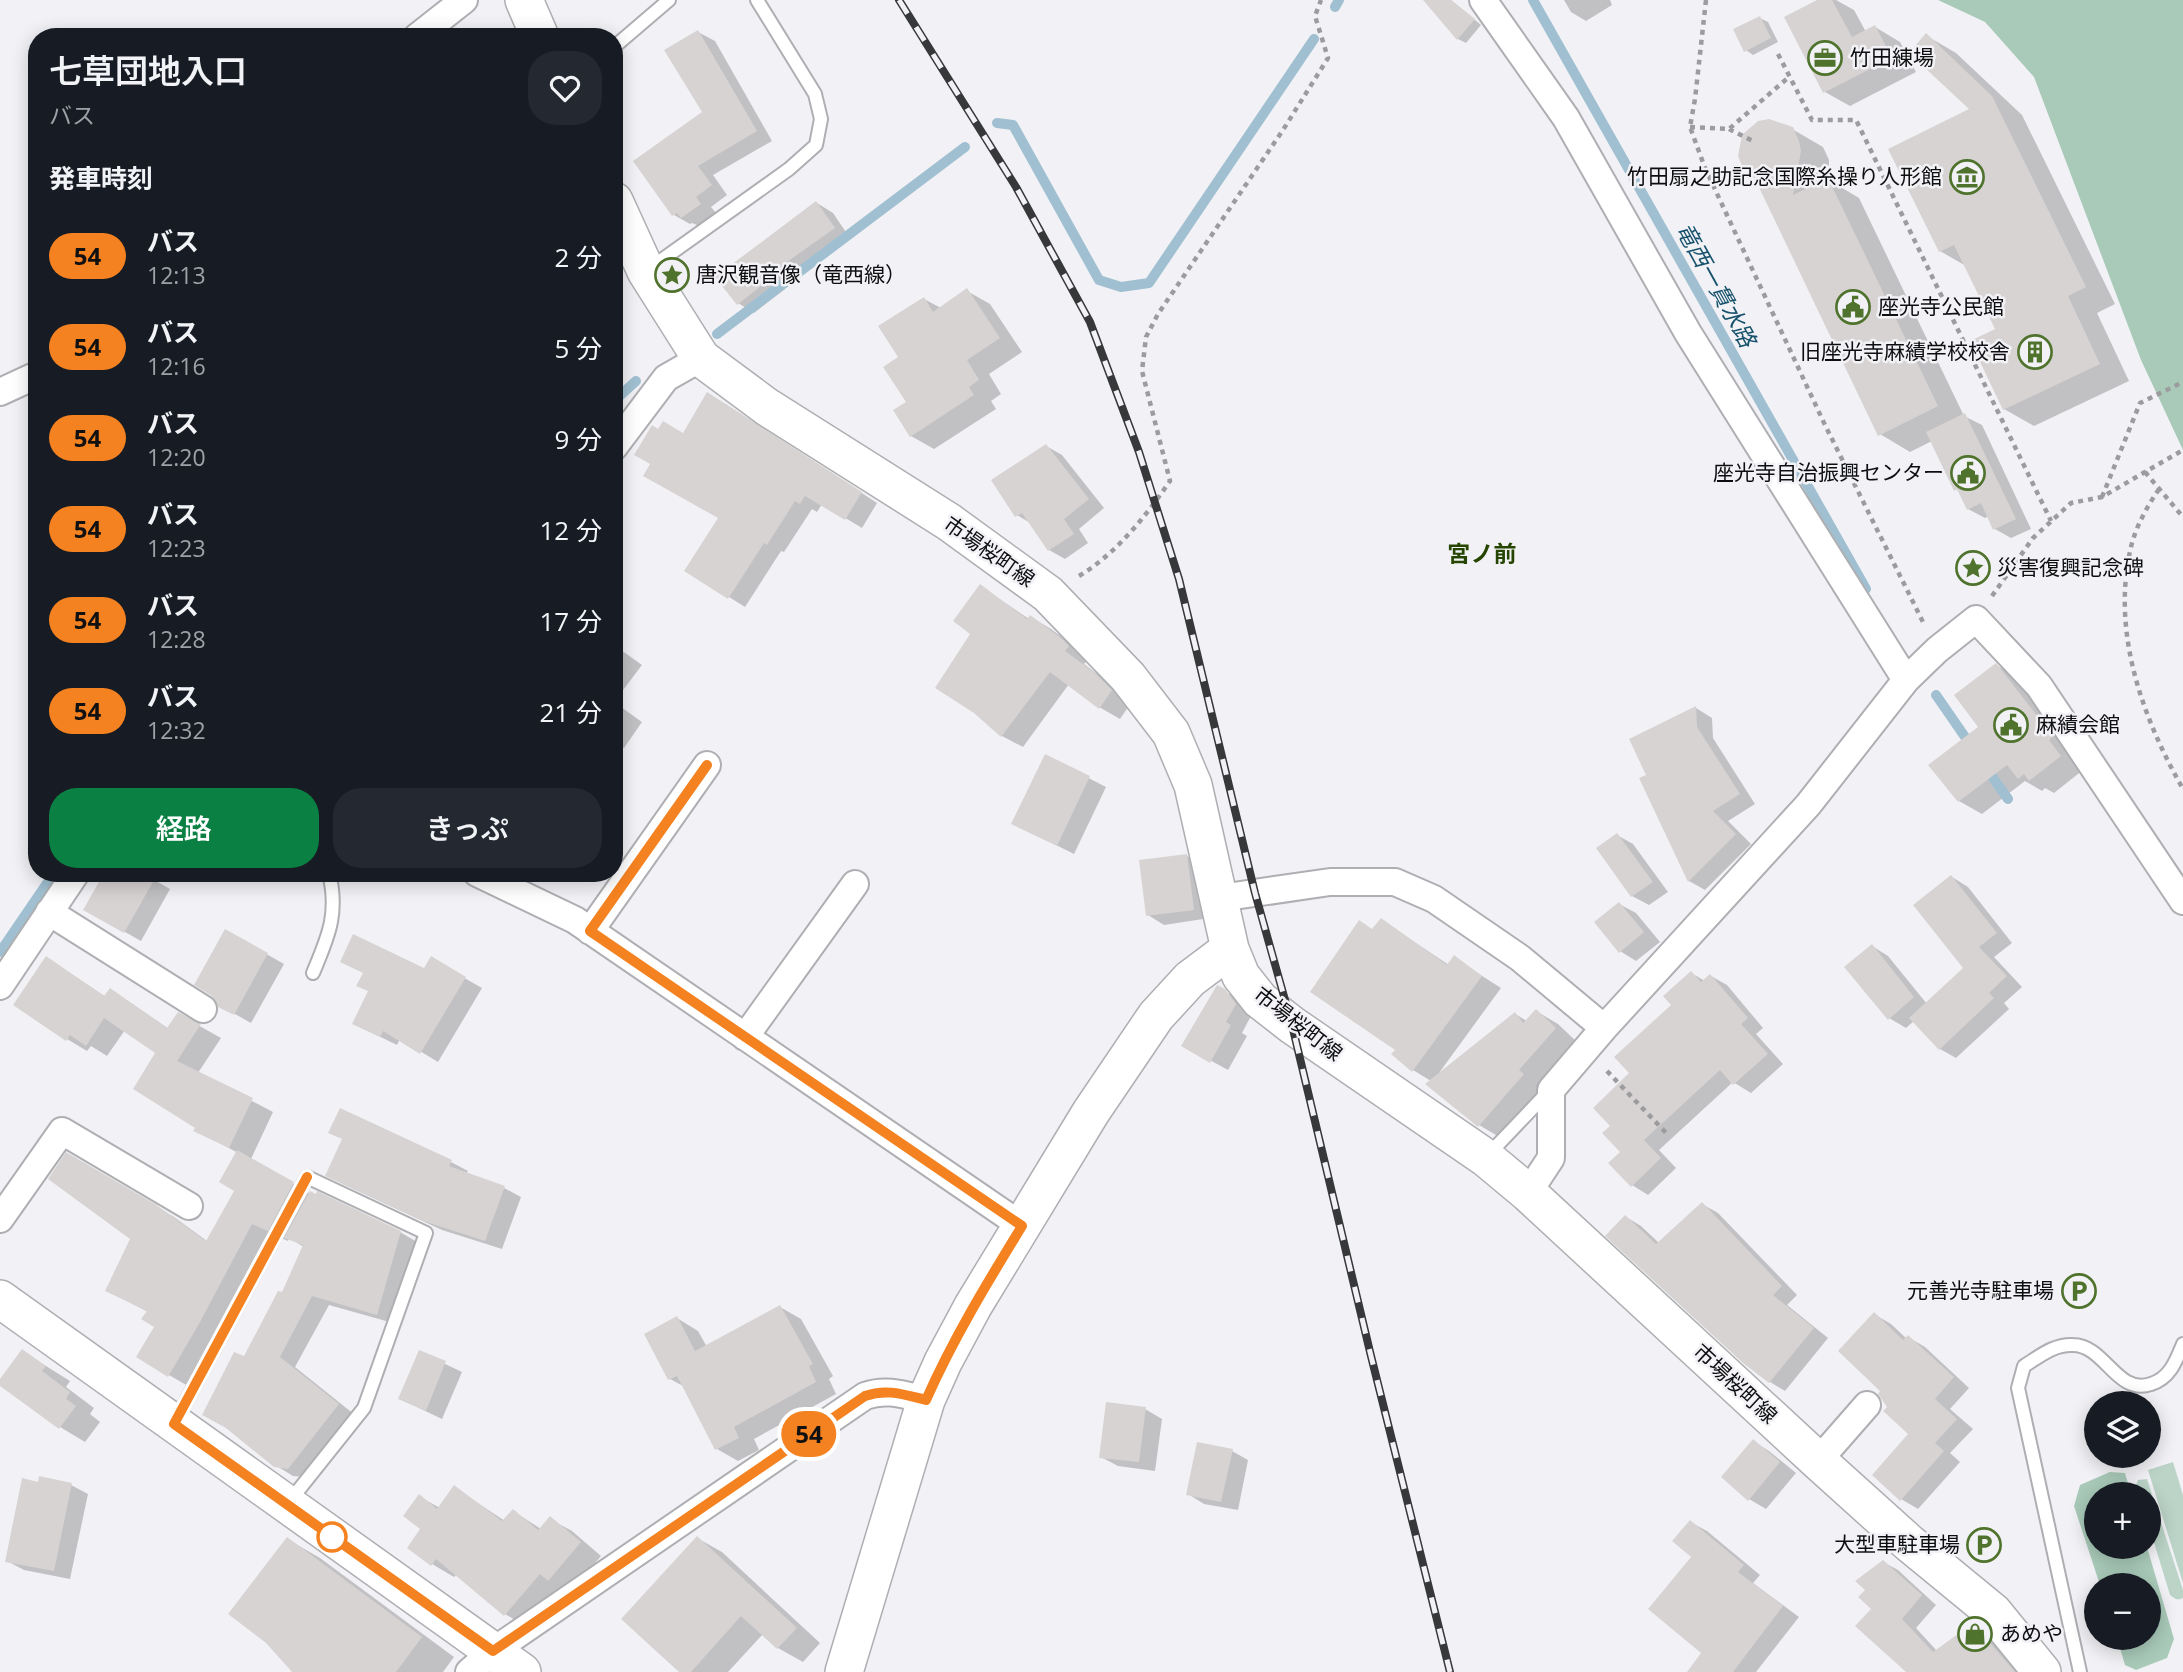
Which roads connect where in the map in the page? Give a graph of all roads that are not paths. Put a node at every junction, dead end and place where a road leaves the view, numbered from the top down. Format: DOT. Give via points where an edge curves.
graph roads {
  1 [pos="464,0"];
  2 [pos="524,0"];
  3 [pos="669,0"];
  4 [pos="757,0"];
  5 [pos="1483,0"];
  6 [pos="428,28"];
  7 [pos="536,28"];
  8 [pos="623,39"];
  9 [pos="623,221"];
  10 [pos="646,271"];
  11 [pos="701,358"];
  12 [pos="28,378"];
  13 [pos="0,391"];
  14 [pos="623,435"];
  15 [pos="1906,680"];
  16 [pos="707,765"];
  17 [pos="70,882"];
  18 [pos="331,882"];
  19 [pos="496,882"];
  20 [pos="855,884"];
  21 [pos="1220,898"];
  22 [pos="2183,901"];
  23 [pos="49,912"];
  24 [pos="590,931"];
  25 [pos="1230,949"];
  26 [pos="313,973"];
  27 [pos="0,986"];
  28 [pos="203,1009"];
  29 [pos="1604,1028"];
  30 [pos="745,1037"];
  31 [pos="1551,1090"];
  32 [pos="1486,1158"];
  33 [pos="1528,1193"];
  34 [pos="189,1206"];
  35 [pos="0,1219"];
  36 [pos="1022,1226"];
  37 [pos="0,1299"];
  38 [pos="2183,1344"];
  39 [pos="926,1400"];
  40 [pos="1867,1405"];
  41 [pos="174,1424"];
  42 [pos="1818,1461"];
  43 [pos="287,1505"];
  44 [pos="495,1665"];
  45 [pos="844,1672"];
  46 [pos="2042,1672"];
  47 [pos="2080,1672"];
  1 -- 6 [label="street"];
  2 -- 7 [label="main road"];
  3 -- 8 [label="lane"];
  4 -- 10 [label="lane" via="816,94 821,119 816,145"];
  5 -- 15 [label="street" via="1566,118 1688,333"];
  9 -- 10 [label="main road, 市場桜町線"];
  10 -- 11 [label="main road, 市場桜町線"];
  11 -- 14 [label="street" via="666,379"];
  11 -- 21 [label="main road, 市場桜町線" via="767,407 949,522 1048,594 1128,677 1171,733 1193,785"];
  12 -- 13 [label="street"];
  15 -- 22 [label="street" via="1976,619 2039,686"];
  15 -- 29 [label="street" via="1808,806"];
  16 -- 24 [label="street"];
  17 -- 23 [label="street"];
  18 -- 26 [label="lane" via="334,912"];
  19 -- 24 [label="street"];
  20 -- 30 [label="street"];
  21 -- 25 [label="main road, 市場桜町線"];
  21 -- 29 [label="street" via="1330,882 1395,882 1434,899 1520,958"];
  23 -- 27 [label="street"];
  23 -- 28 [label="street"];
  24 -- 30 [label="street"];
  25 -- 32 [label="main road, 市場桜町線" via="1241,976 1260,1000"];
  25 -- 36 [label="main road" via="1190,979 1156,1016"];
  29 -- 31 [label="street"];
  30 -- 36 [label="street"];
  31 -- 32 [label="lane"];
  31 -- 33 [label="street" via="1551,1158"];
  32 -- 33 [label="main road, 市場桜町線"];
  33 -- 42 [label="main road, 市場桜町線"];
  34 -- 35 [label="street" via="62,1131"];
  36 -- 39 [label="main road" via="973,1306"];
  37 -- 41 [label="main road"];
  38 -- 47 [label="lane" via="2161,1381 2142,1388 2127,1384 2092,1352 2076,1344 2056,1346 2024,1366 2018,1388"];
  39 -- 44 [label="street" via="878,1391 865,1396"];
  39 -- 45 [label="main road"];
  40 -- 42 [label="street"];
  41 -- 43 [label="main road"];
  41 -- 43 [label="lane" via="307,1177 426,1233 364,1408"];
  42 -- 46 [label="main road, 市場桜町線" via="1993,1612"];
  43 -- 44 [label="main road"];
}
